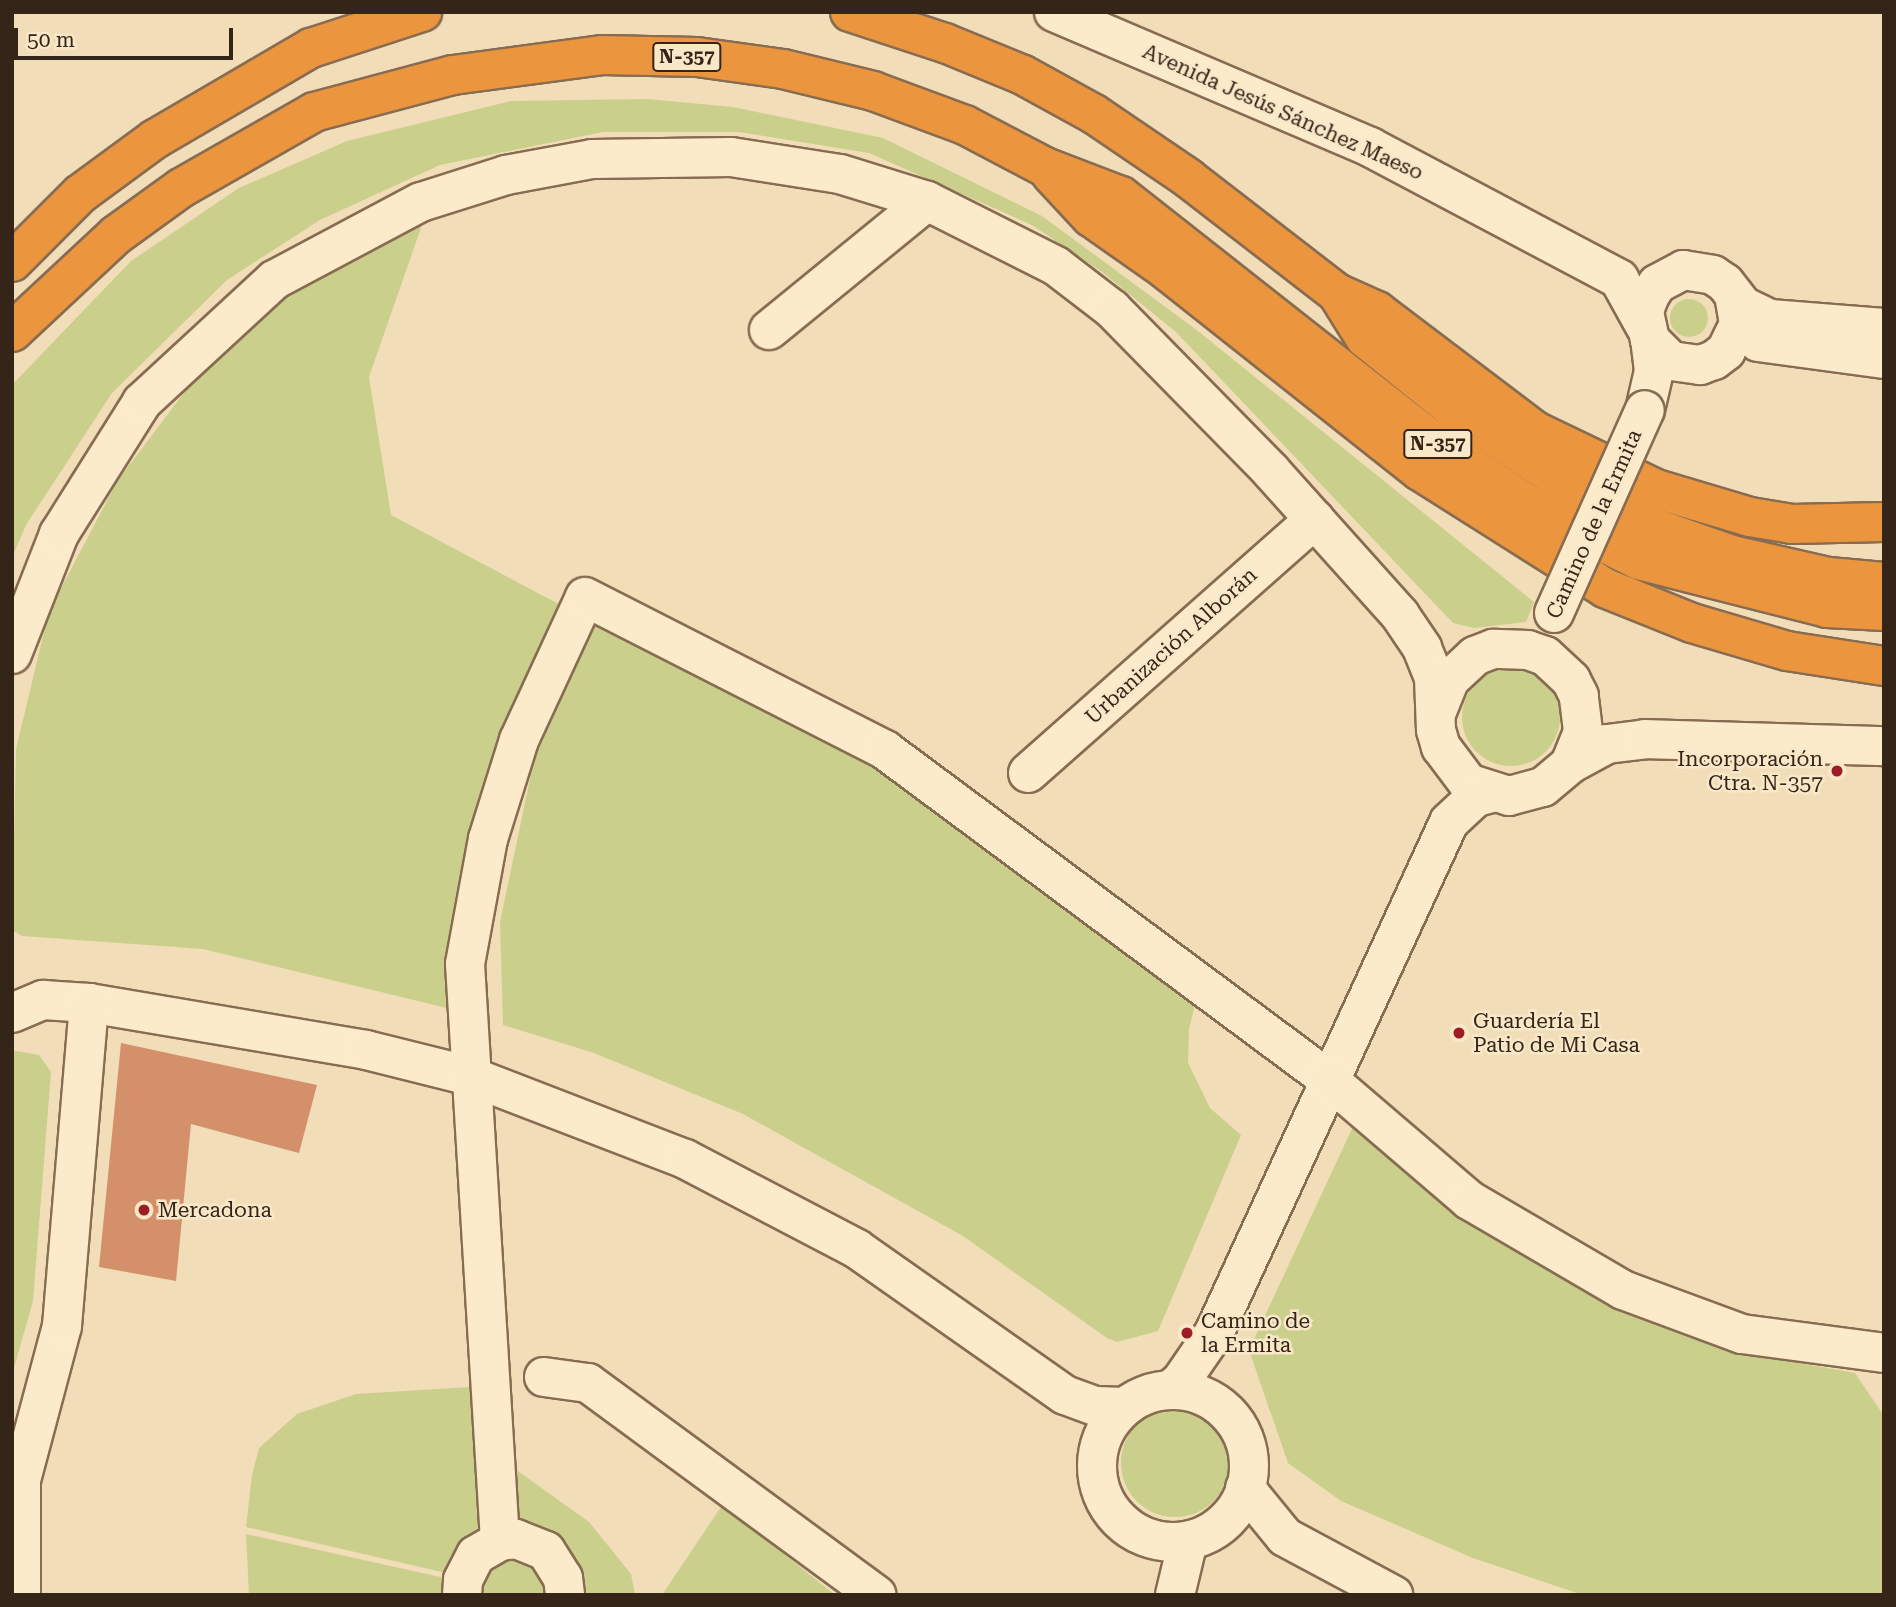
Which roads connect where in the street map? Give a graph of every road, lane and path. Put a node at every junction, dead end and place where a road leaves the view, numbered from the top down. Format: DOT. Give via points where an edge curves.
graph roads {
  1 [pos="422,12"];
  2 [pos="850,12"];
  3 [pos="1054,12"];
  4 [pos="1098,20"];
  5 [pos="1045,167"];
  6 [pos="927,201"];
  7 [pos="12,262"];
  8 [pos="1669,275"];
  9 [pos="1619,279"];
  10 [pos="1337,293"];
  11 [pos="1734,295"];
  12 [pos="1884,328"];
  13 [pos="769,330"];
  14 [pos="12,332"];
  15 [pos="1647,333"];
  16 [pos="1735,338"];
  17 [pos="1884,359"];
  18 [pos="1700,365"];
  19 [pos="1648,402"];
  20 [pos="1315,519"];
  21 [pos="1884,523"];
  22 [pos="1884,582"];
  23 [pos="1884,611"];
  24 [pos="1537,653"];
  25 [pos="12,654"];
  26 [pos="1884,666"];
  27 [pos="1437,712"];
  28 [pos="1884,746"];
  29 [pos="1449,763"];
  30 [pos="1570,764"];
  31 [pos="1028,773"];
  32 [pos="1492,793"];
  33 [pos="1449,822"];
  34 [pos="22,999"];
  35 [pos="89,1003"];
  36 [pos="470,1076"];
  37 [pos="1328,1079"];
  38 [pos="1214,1333"];
  39 [pos="1884,1353"];
  40 [pos="544,1377"];
  41 [pos="1170,1390"];
  42 [pos="1065,1395"];
  43 [pos="1210,1400"];
  44 [pos="1124,1407"];
  45 [pos="1098,1454"];
  46 [pos="1245,1488"];
  47 [pos="1187,1535"];
  48 [pos="1285,1536"];
  49 [pos="500,1541"];
  50 [pos="1175,1592"];
  51 [pos="21,1595"];
  52 [pos="462,1595"];
  53 [pos="565,1595"];
  54 [pos="877,1595"];
  55 [pos="1393,1595"];
  1 -- 7 [label="highway" via="311,48 155,138 80,194"];
  2 -- 10 [label="highway, N-357" via="1023,75 1094,114 1188,178"];
  3 -- 4 [label="street, Avenida Jesús Sánchez Maeso"];
  4 -- 9 [label="street, Avenida Jesús Sánchez Maeso" via="1370,147"];
  5 -- 14 [label="highway, N-357" via="952,120 873,90 783,69 683,57 602,55 517,64 394,89 314,112 242,149 116,235"];
  5 -- 23 [label="highway, N-357" via="1121,196 1429,438 1530,506 1639,560 1826,608"];
  5 -- 26 [label="highway" via="1091,217 1165,269 1420,471 1605,587 1692,623 1775,647"];
  6 -- 13 [label="street"];
  6 -- 20 [label="street" via="1056,266 1112,309"];
  6 -- 25 [label="street" via="840,174 782,163 658,155 592,159 506,175 421,201 274,280 142,402 59,534"];
  8 -- 9 [label="street"];
  8 -- 11 [label="street" via="1698,270 1722,281"];
  8 -- 15 [label="street" via="1649,297"];
  9 -- 15 [label="street"];
  10 -- 21 [label="highway" via="1377,311 1535,431 1656,489 1750,517 1793,524"];
  10 -- 22 [label="highway, N-357" via="1365,338 1452,408 1552,475 1646,525 1732,555 1829,577"];
  11 -- 12 [label="street" via="1744,306 1770,319"];
  11 -- 16 [label="street" via="1739,317"];
  15 -- 18 [label="street" via="1671,361"];
  15 -- 19 [label="street, Camino de la Ermita"];
  16 -- 17 [label="street"];
  16 -- 18 [label="street" via="1726,351"];
  18 -- 19 [label="street"];
  19 -- 24 [label="street, Camino de la Ermita, bridge"];
  20 -- 27 [label="street" via="1400,615 1422,648 1434,678"];
  20 -- 31 [label="street, Urbanización Alborán"];
  24 -- 27 [label="street" via="1510,647 1475,656 1450,679"];
  24 -- 30 [label="street" via="1559,666 1579,695 1583,731"];
  27 -- 29 [label="street" via="1436,730"];
  28 -- 30 [label="street" via="1645,739 1607,744"];
  29 -- 32 [label="street" via="1468,783"];
  29 -- 33 [label="street"];
  30 -- 32 [label="street" via="1535,790 1509,796"];
  32 -- 33 [label="street" via="1476,797"];
  33 -- 37 [label="street"];
  34 -- 35 [label="street"];
  35 -- 36 [label="street" via="366,1050"];
  35 -- 51 [label="street" via="62,1326 21,1480"];
  36 -- 37 [label="street" via="466,964 488,839 519,740 585,597 885,750"];
  36 -- 42 [label="street" via="685,1159 857,1249"];
  36 -- 49 [label="street"];
  37 -- 38 [label="street"];
  37 -- 39 [label="street" via="1469,1200 1623,1290 1742,1334"];
  38 -- 41 [label="street"];
  38 -- 43 [label="street"];
  40 -- 54 [label="street" via="588,1384"];
  41 -- 43 [label="street"];
  41 -- 44 [label="street" via="1140,1397"];
  42 -- 44 [label="street" via="1096,1406"];
  42 -- 45 [label="street" via="1083,1414"];
  43 -- 46 [label="street" via="1225,1411 1245,1441"];
  44 -- 45 [label="street" via="1102,1436"];
  45 -- 47 [label="street" via="1097,1472 1109,1507 1135,1532"];
  46 -- 47 [label="street"];
  46 -- 48 [label="street"];
  47 -- 48 [label="street"];
  47 -- 50 [label="street" via="1167,1561"];
  48 -- 55 [label="street"];
  49 -- 52 [label="street" via="487,1546 467,1567"];
  49 -- 53 [label="street" via="524,1541 546,1551 557,1563"];
}
